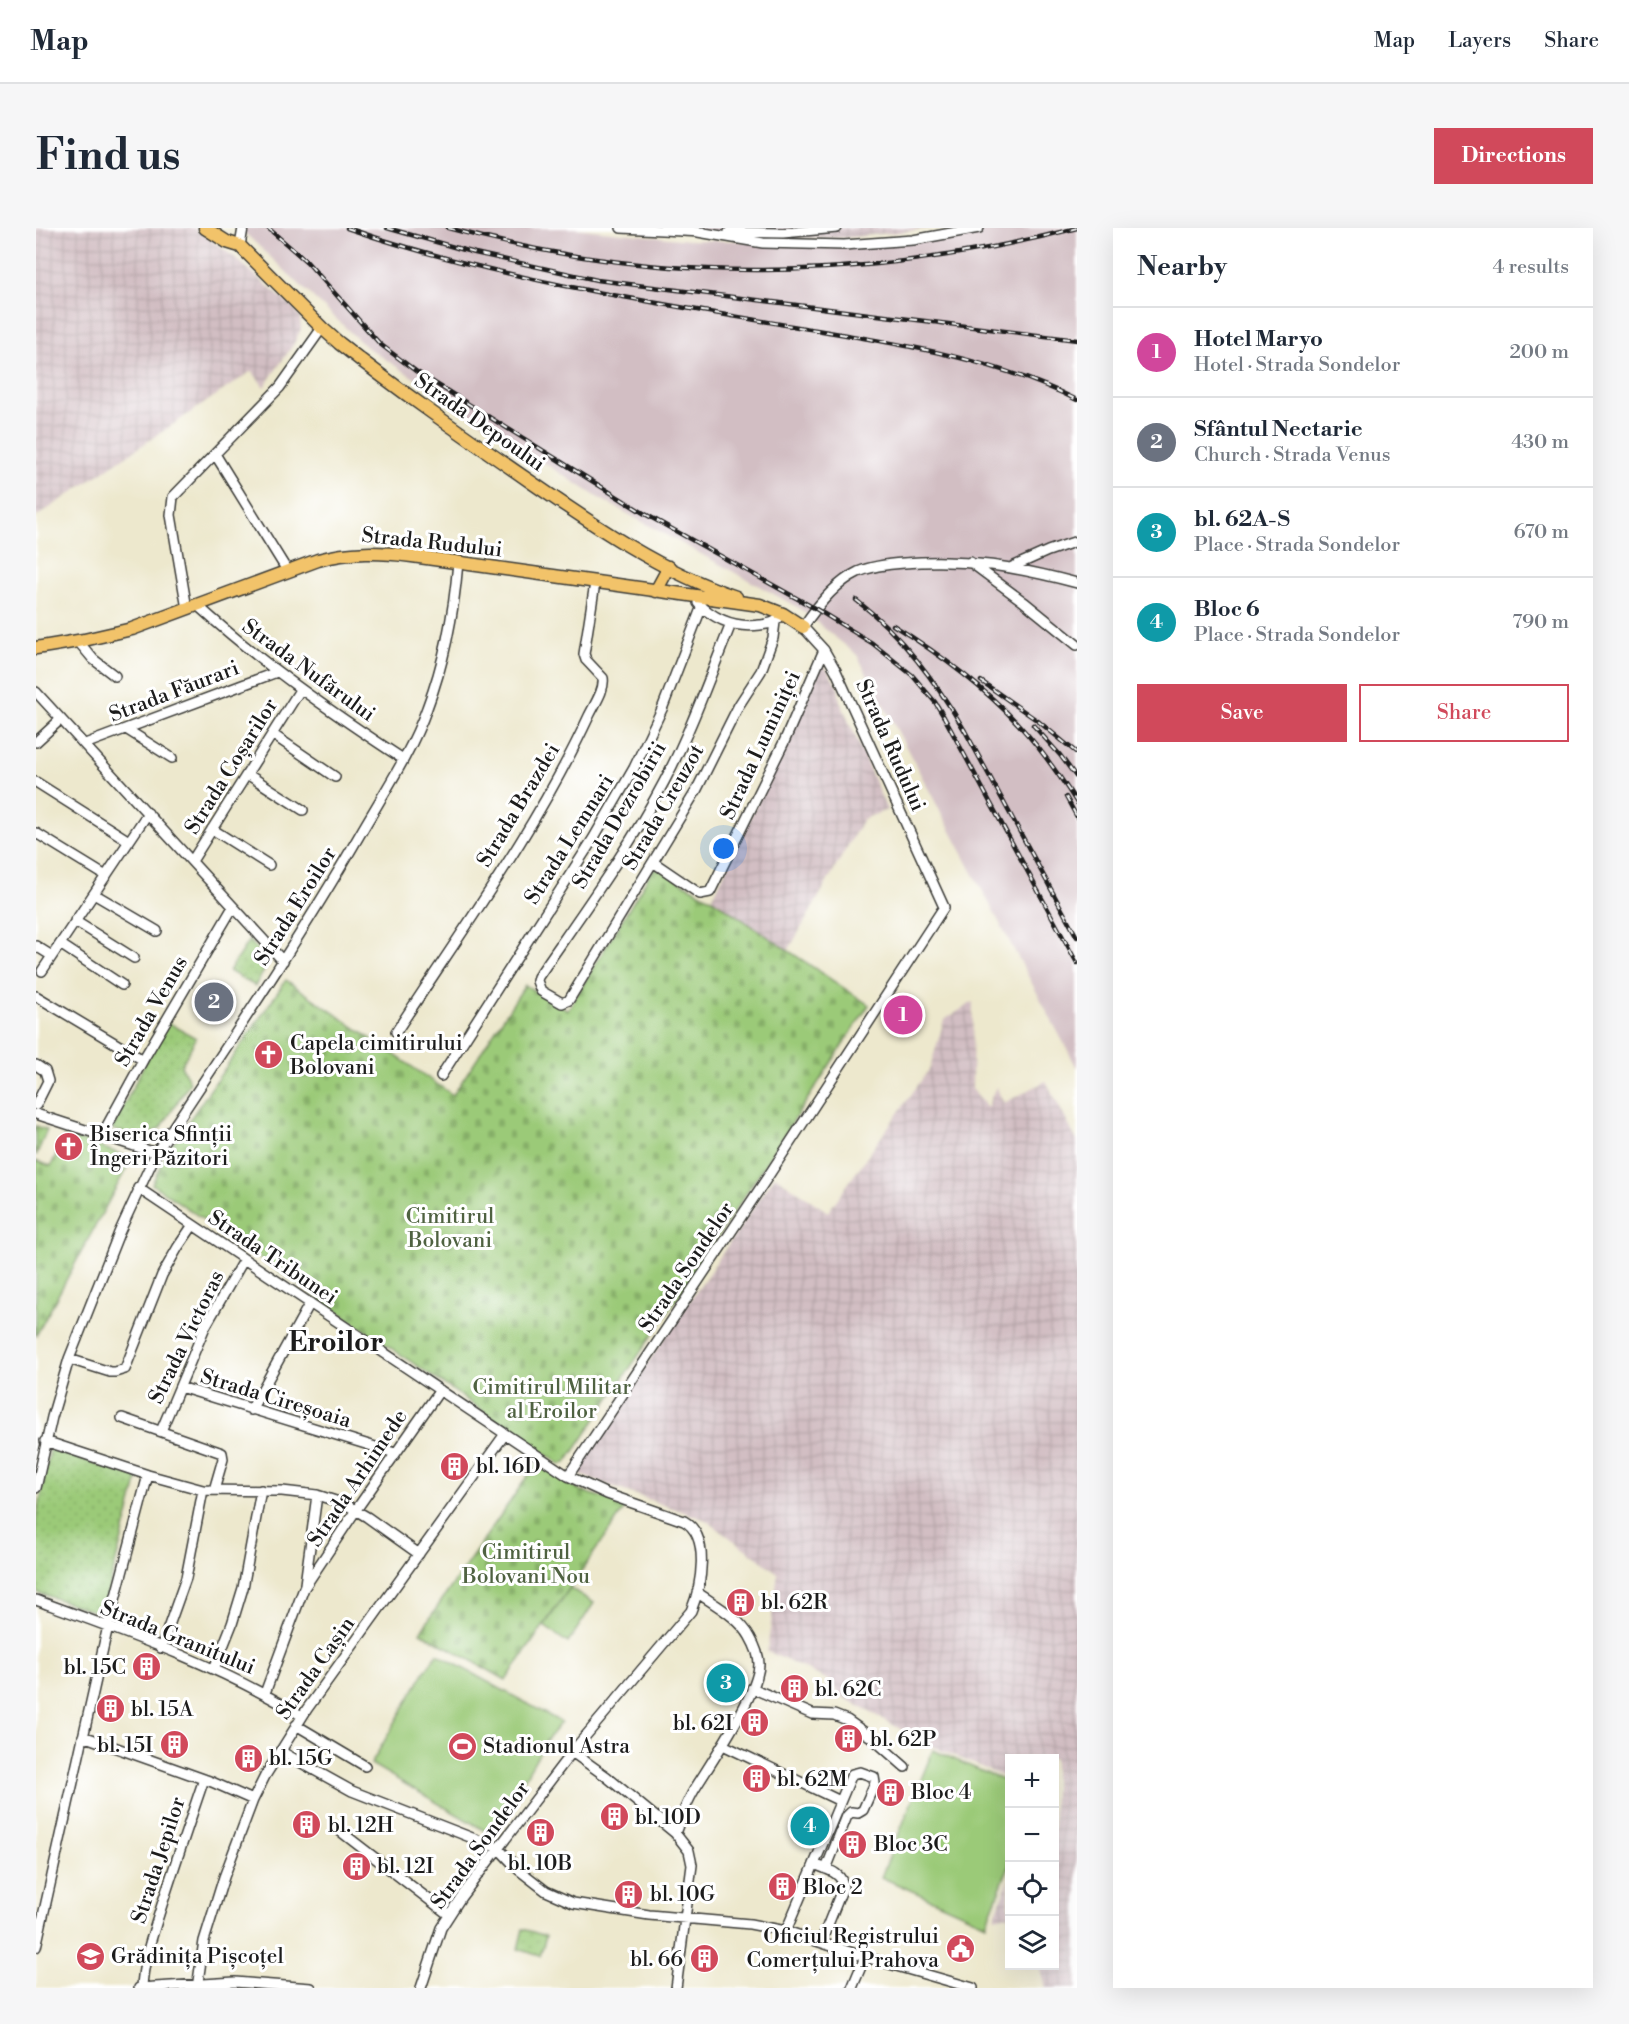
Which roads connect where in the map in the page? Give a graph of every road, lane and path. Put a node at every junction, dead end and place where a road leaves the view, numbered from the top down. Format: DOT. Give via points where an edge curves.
graph roads {
  1 [pos="205,228"];
  2 [pos="243,228"];
  3 [pos="621,228"];
  4 [pos="837,228"];
  5 [pos="979,228"];
  6 [pos="699,232"];
  7 [pos="240,246"];
  8 [pos="322,328"];
  9 [pos="214,454"];
  10 [pos="1077,541"];
  11 [pos="458,562"];
  12 [pos="970,562"];
  13 [pos="669,567"];
  14 [pos="1012,567"];
  15 [pos="288,572"];
  16 [pos="595,583"];
  17 [pos="1077,583"];
  18 [pos="656,591"];
  19 [pos="692,597"];
  20 [pos="760,605"];
  21 [pos="702,606"];
  22 [pos="192,607"];
  23 [pos="779,618"];
  24 [pos="730,624"];
  25 [pos="803,627"];
  26 [pos="78,641"];
  27 [pos="1077,645"];
  28 [pos="36,648"];
  29 [pos="824,650"];
  30 [pos="277,672"];
  31 [pos="115,676"];
  32 [pos="300,690"];
  33 [pos="36,692"];
  34 [pos="62,719"];
  35 [pos="126,729"];
  36 [pos="272,734"];
  37 [pos="36,742"];
  38 [pos="85,744"];
  39 [pos="172,758"];
  40 [pos="403,759"];
  41 [pos="247,774"];
  42 [pos="335,777"];
  43 [pos="36,782"];
  44 [pos="303,810"];
  45 [pos="148,813"];
  46 [pos="212,829"];
  47 [pos="36,833"];
  48 [pos="129,841"];
  49 [pos="192,861"];
  50 [pos="653,862"];
  51 [pos="269,865"];
  52 [pos="106,876"];
  53 [pos="94,894"];
  54 [pos="233,907"];
  55 [pos="944,907"];
  56 [pos="75,921"];
  57 [pos="157,931"];
  58 [pos="60,944"];
  59 [pos="36,946"];
  60 [pos="52,956"];
  61 [pos="134,958"];
  62 [pos="283,961"];
  63 [pos="42,971"];
  64 [pos="122,986"];
  65 [pos="36,996"];
  66 [pos="566,1003"];
  67 [pos="396,1032"];
  68 [pos="142,1060"];
  69 [pos="36,1065"];
  70 [pos="441,1076"];
  71 [pos="36,1105"];
  72 [pos="36,1114"];
  73 [pos="102,1135"];
  74 [pos="156,1154"];
  75 [pos="138,1188"];
  76 [pos="193,1225"];
  77 [pos="244,1259"];
  78 [pos="310,1303"];
  79 [pos="69,1359"];
  80 [pos="180,1387"];
  81 [pos="440,1390"];
  82 [pos="251,1410"];
  83 [pos="122,1418"];
  84 [pos="161,1431"];
  85 [pos="505,1434"];
  86 [pos="45,1441"];
  87 [pos="395,1453"];
  88 [pos="148,1475"];
  89 [pos="568,1476"];
  90 [pos="36,1488"];
  91 [pos="202,1490"];
  92 [pos="261,1490"];
  93 [pos="214,1491"];
  94 [pos="317,1495"];
  95 [pos="356,1510"];
  96 [pos="420,1554"];
  97 [pos="304,1588"];
  98 [pos="698,1593"];
  99 [pos="36,1600"];
  100 [pos="108,1626"];
  101 [pos="161,1648"];
  102 [pos="214,1669"];
  103 [pos="752,1688"];
  104 [pos="265,1693"];
  105 [pos="302,1716"];
  106 [pos="296,1725"];
  107 [pos="83,1736"];
  108 [pos="723,1745"];
  109 [pos="280,1751"];
  110 [pos="572,1752"];
  111 [pos="365,1766"];
  112 [pos="905,1767"];
  113 [pos="204,1779"];
  114 [pos="253,1800"];
  115 [pos="839,1804"];
  116 [pos="851,1812"];
  117 [pos="340,1832"];
  118 [pos="675,1833"];
  119 [pos="498,1848"];
  120 [pos="814,1864"];
  121 [pos="826,1869"];
  122 [pos="449,1915"];
  123 [pos="686,1918"];
  124 [pos="786,1931"];
  125 [pos="821,1942"];
  126 [pos="36,1947"];
  127 [pos="865,1957"];
  128 [pos="947,1984"];
  129 [pos="197,1986"];
  130 [pos="161,1987"];
  131 [pos="140,1988"];
  132 [pos="312,1988"];
  133 [pos="421,1988"];
  134 [pos="676,1988"];
  135 [pos="852,1988"];
  136 [pos="973,1988"];
  1 -- 7 [label="main road, Strada Depoului"];
  2 -- 7 [label="street"];
  3 -- 6 [label="street"];
  4 -- 6 [label="street" via="783,233"];
  5 -- 6 [label="street" via="913,240 844,245 763,243"];
  7 -- 8 [label="main road, Strada Depoului"];
  8 -- 9 [label="street" via="280,387"];
  8 -- 13 [label="main road, Strada Depoului" via="504,464 607,533"];
  9 -- 15 [label="street"];
  9 -- 22 [label="street" via="173,497 171,506 175,545"];
  10 -- 14 [label="street"];
  11 -- 15 [label="main road, Strada Rudului" via="355,553"];
  11 -- 16 [label="main road, Strada Rudului"];
  11 -- 40 [label="street, Strada Eroilor" via="455,598 435,687"];
  12 -- 14 [label="street"];
  12 -- 25 [label="street" via="865,569 837,587"];
  12 -- 27 [label="street"];
  13 -- 18 [label="main road"];
  13 -- 20 [label="main road, Strada Depoului"];
  14 -- 17 [label="street"];
  15 -- 22 [label="main road, Strada Rudului"];
  16 -- 18 [label="main road, Strada Rudului"];
  16 -- 67 [label="street, Strada Brazdei" via="584,654 603,678 602,688 538,813"];
  18 -- 19 [label="main road, Strada Rudului"];
  19 -- 20 [label="main road, Strada Rudului"];
  19 -- 21 [label="street"];
  20 -- 23 [label="main road, Strada Rudului"];
  21 -- 24 [label="street"];
  21 -- 70 [label="street, Strada Lemnari" via="634,768"];
  22 -- 26 [label="main road, Strada Rudului" via="132,629"];
  22 -- 30 [label="street, Strada Nufărului"];
  23 -- 24 [label="street" via="751,626"];
  23 -- 25 [label="main road, Strada Rudului"];
  23 -- 50 [label="street, Strada Creuzot" via="758,678 739,705 696,791"];
  24 -- 66 [label="street, Strada Dezrobirii" via="664,781 538,977 541,991"];
  25 -- 29 [label="street, Strada Rudului"];
  26 -- 28 [label="main road, Strada Rudului"];
  26 -- 31 [label="street"];
  29 -- 50 [label="street, Strada Luminiței" via="784,742 710,892 700,894"];
  29 -- 55 [label="street, Strada Rudului"];
  30 -- 32 [label="street, Strada Nufărului"];
  30 -- 35 [label="street, Strada Făurari"];
  32 -- 36 [label="street, Strada Coșarilor"];
  32 -- 40 [label="street, Strada Nufărului"];
  33 -- 34 [label="street"];
  34 -- 37 [label="street"];
  34 -- 38 [label="street"];
  35 -- 38 [label="street, Strada Făurari"];
  35 -- 39 [label="street"];
  36 -- 41 [label="street, Strada Coșarilor"];
  36 -- 42 [label="street"];
  38 -- 45 [label="street"];
  40 -- 62 [label="street, Strada Eroilor"];
  41 -- 44 [label="street"];
  41 -- 46 [label="street, Strada Coșarilor"];
  43 -- 48 [label="street"];
  45 -- 48 [label="street"];
  45 -- 49 [label="street"];
  46 -- 49 [label="street, Strada Coșarilor"];
  46 -- 51 [label="street"];
  47 -- 52 [label="street"];
  48 -- 52 [label="street"];
  49 -- 54 [label="street"];
  50 -- 66 [label="street, Strada Creuzot"];
  52 -- 53 [label="street"];
  53 -- 56 [label="street"];
  53 -- 57 [label="street"];
  54 -- 62 [label="street"];
  54 -- 68 [label="street, Strada Venus"];
  55 -- 89 [label="street, Strada Sondelor"];
  56 -- 58 [label="street"];
  56 -- 61 [label="street"];
  58 -- 60 [label="street"];
  58 -- 64 [label="street"];
  59 -- 60 [label="street"];
  60 -- 63 [label="street"];
  62 -- 74 [label="street, Strada Eroilor"];
  65 -- 68 [label="street"];
  68 -- 73 [label="street, Strada Venus"];
  69 -- 71 [label="street" via="45,1071 48,1082"];
  72 -- 73 [label="street"];
  73 -- 74 [label="street"];
  74 -- 75 [label="street, Strada Eroilor"];
  75 -- 76 [label="street, Strada Tribunei"];
  75 -- 79 [label="street, Strada Eroilor"];
  76 -- 77 [label="street, Strada Tribunei"];
  76 -- 79 [label="street" via="162,1275 124,1369 110,1372"];
  77 -- 78 [label="street, Strada Tribunei"];
  77 -- 80 [label="street, Strada Victoras" via="205,1328"];
  78 -- 81 [label="street, Strada Tribunei"];
  78 -- 82 [label="street"];
  79 -- 86 [label="street, Strada Eroilor"];
  80 -- 82 [label="street, Strada Cireșoaia"];
  80 -- 84 [label="street, Strada Victoras"];
  81 -- 85 [label="street, Strada Tribunei"];
  81 -- 87 [label="street, Strada Arhimede"];
  82 -- 87 [label="street, Strada Cireșoaia"];
  83 -- 84 [label="street"];
  84 -- 93 [label="street" via="222,1453"];
  85 -- 89 [label="street, Strada Tribunei"];
  85 -- 96 [label="street, Strada Cașin"];
  86 -- 88 [label="street"];
  86 -- 90 [label="street, Strada Eroilor"];
  87 -- 95 [label="street, Strada Arhimede"];
  88 -- 91 [label="street"];
  88 -- 100 [label="street"];
  89 -- 98 [label="street, Strada Sondelor" via="691,1525 700,1542"];
  91 -- 93 [label="street"];
  91 -- 101 [label="street" via="186,1578"];
  92 -- 93 [label="street"];
  92 -- 94 [label="street"];
  92 -- 102 [label="street" via="243,1588"];
  94 -- 95 [label="street"];
  94 -- 97 [label="street, Strada Arhimede"];
  95 -- 96 [label="street"];
  95 -- 97 [label="street, Strada Arhimede"];
  96 -- 105 [label="street, Strada Cașin"];
  97 -- 104 [label="street, Strada Arhimede"];
  98 -- 103 [label="street" via="742,1626 750,1638 759,1664"];
  98 -- 110 [label="street, Strada Sondelor" via="691,1611 672,1635"];
  99 -- 100 [label="street, Strada Granitului"];
  100 -- 101 [label="street, Strada Granitului"];
  100 -- 107 [label="street"];
  101 -- 102 [label="street, Strada Granitului"];
  102 -- 104 [label="street, Strada Granitului"];
  103 -- 108 [label="street"];
  103 -- 112 [label="street" via="812,1714 847,1720"];
  104 -- 105 [label="street, Strada Granitului"];
  105 -- 106 [label="street, Strada Cașin"];
  106 -- 109 [label="street, Strada Cașin"];
  106 -- 111 [label="street"];
  107 -- 113 [label="street"];
  107 -- 126 [label="street"];
  108 -- 115 [label="street"];
  108 -- 118 [label="street" via="695,1788"];
  109 -- 114 [label="street, Strada Cașin"];
  109 -- 119 [label="street" via="352,1791"];
  110 -- 118 [label="street"];
  110 -- 119 [label="street, Strada Sondelor"];
  113 -- 114 [label="street"];
  113 -- 131 [label="street, Strada Jepilor" via="146,1953"];
  114 -- 129 [label="street, Strada Cașin" via="207,1933"];
  115 -- 116 [label="street"];
  115 -- 116 [label="street" via="852,1774 860,1772 874,1777 863,1810"];
  115 -- 120 [label="street"];
  116 -- 121 [label="street"];
  117 -- 122 [label="street"];
  118 -- 123 [label="street" via="691,1858"];
  119 -- 122 [label="street, Strada Sondelor"];
  119 -- 123 [label="street" via="546,1891 573,1903"];
  120 -- 121 [label="street"];
  120 -- 124 [label="street"];
  121 -- 125 [label="street" via="841,1878 843,1887"];
  122 -- 133 [label="street, Strada Sondelor"];
  123 -- 124 [label="street"];
  123 -- 134 [label="street"];
  124 -- 125 [label="street"];
  125 -- 127 [label="street"];
  127 -- 128 [label="street"];
  127 -- 135 [label="street"];
  128 -- 136 [label="street"];
  129 -- 130 [label="street"];
  129 -- 132 [label="street" via="235,1982"];
  130 -- 131 [label="street"];
}
